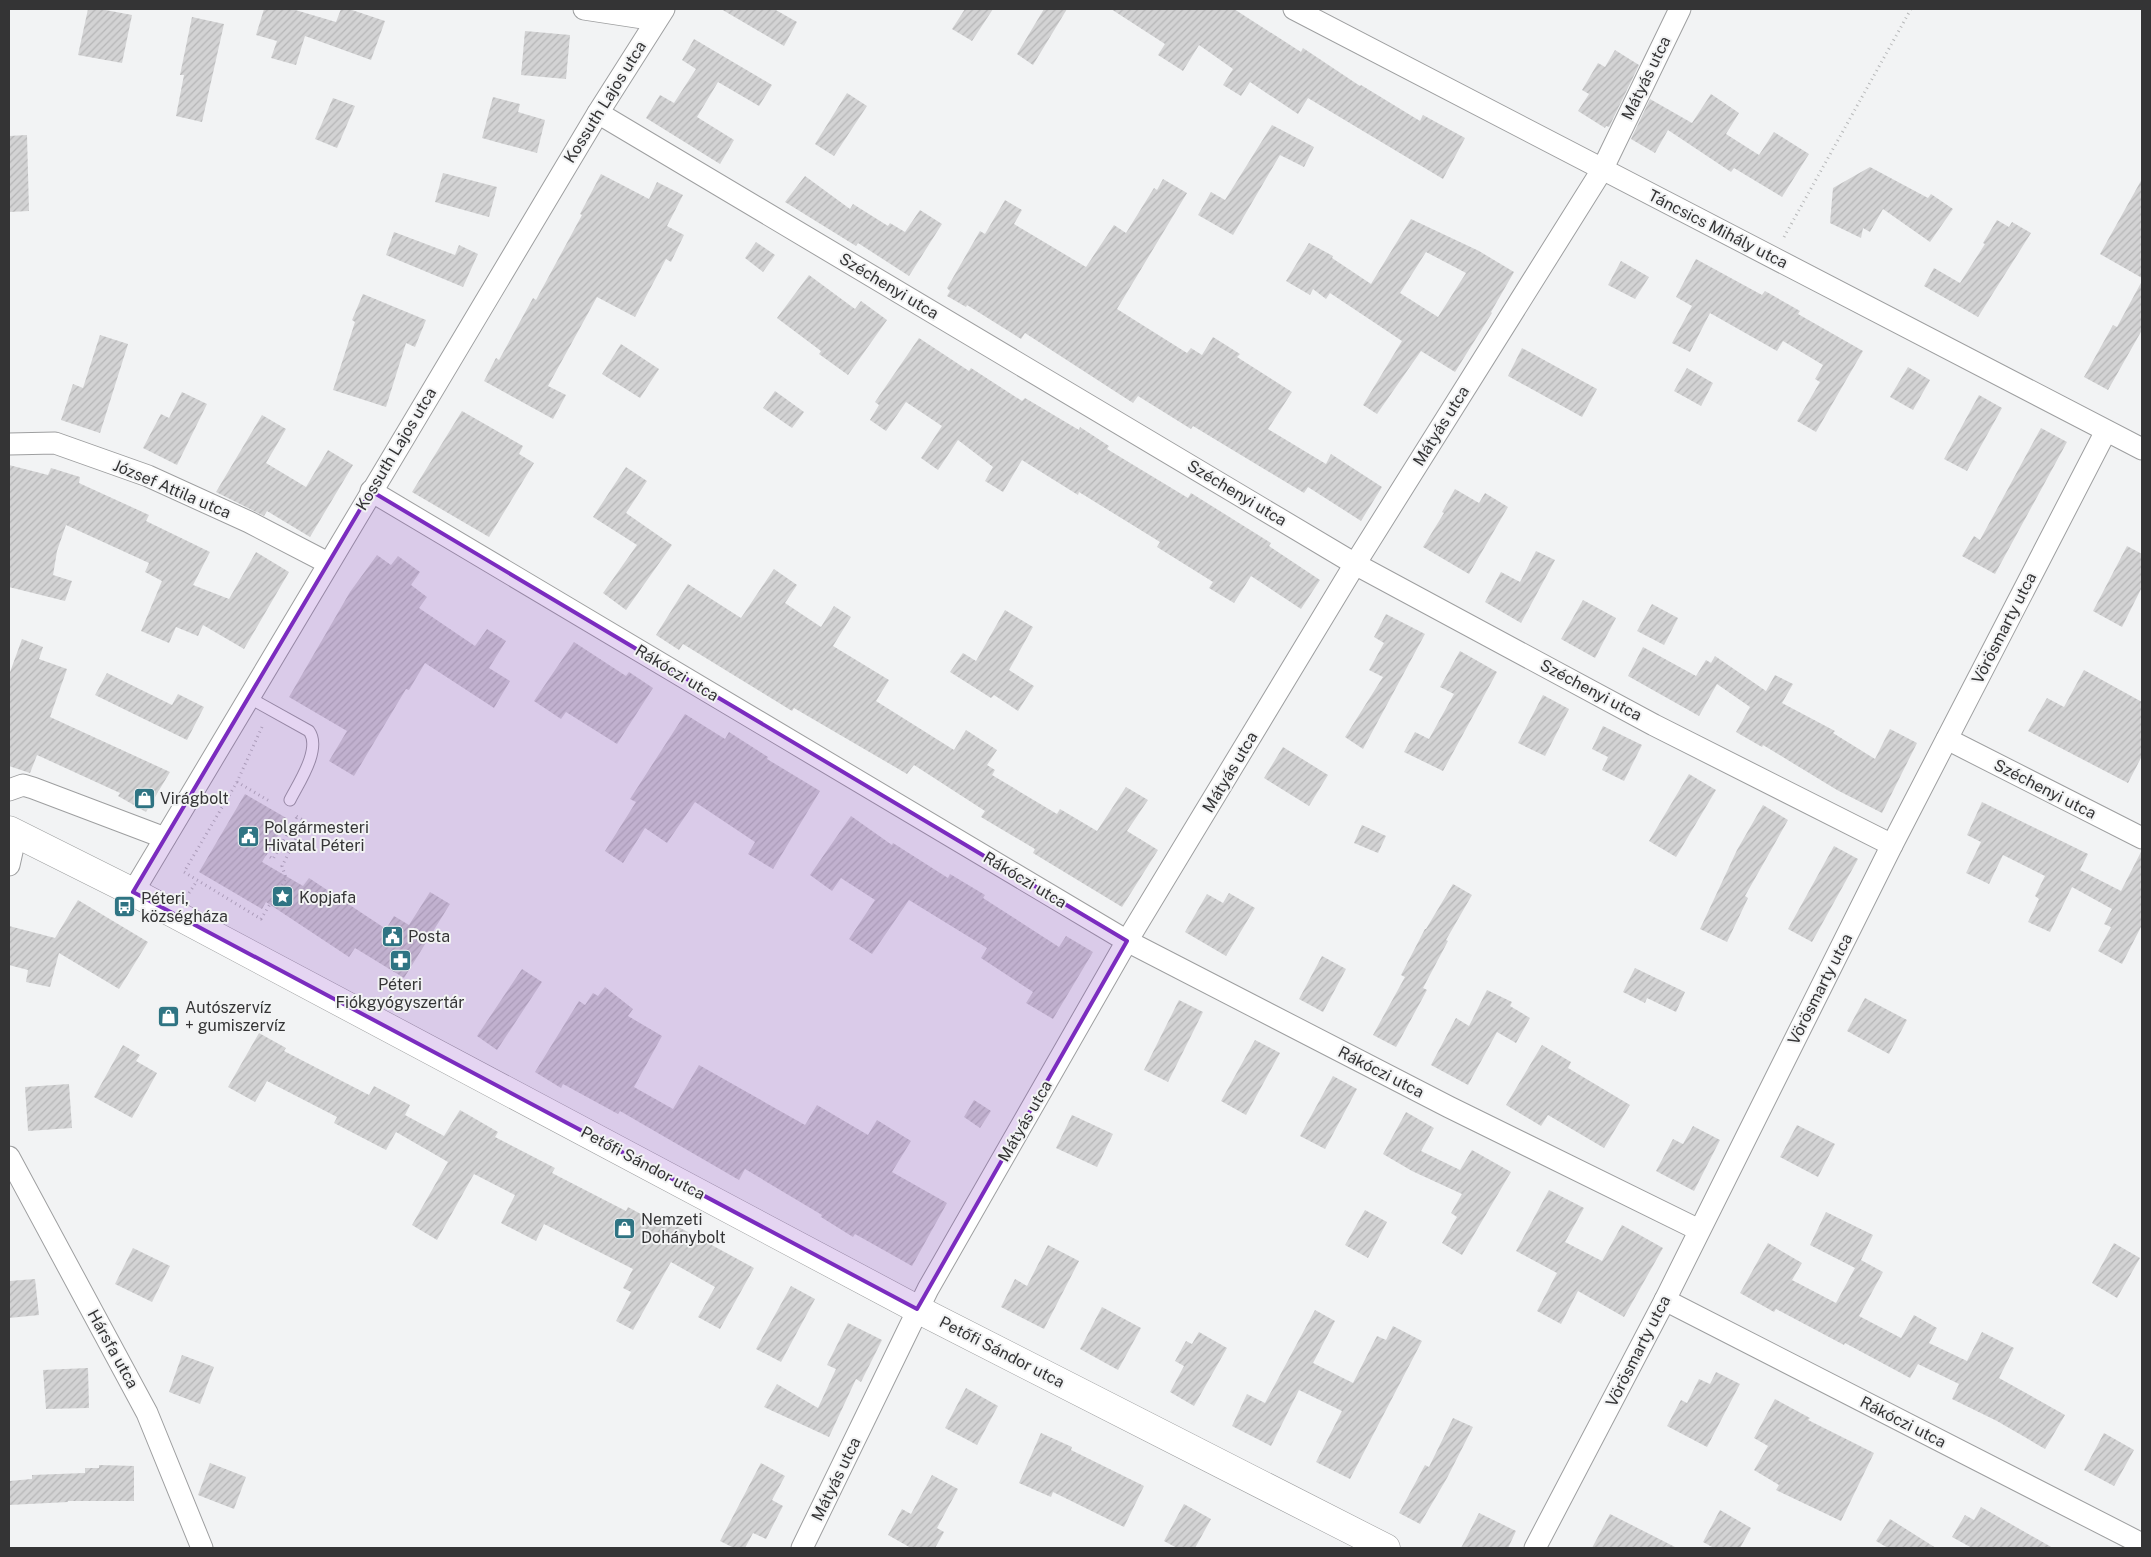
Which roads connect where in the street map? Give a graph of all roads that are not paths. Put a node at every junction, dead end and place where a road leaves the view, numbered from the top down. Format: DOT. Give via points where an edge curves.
graph roads {
  1 [pos="584,9"];
  2 [pos="1294,9"];
  3 [pos="1680,9"];
  4 [pos="660,14"];
  5 [pos="598,113"];
  6 [pos="1602,170"];
  7 [pos="2106,431"];
  8 [pos="9,444"];
  9 [pos="2142,449"];
  10 [pos="371,492"];
  11 [pos="328,563"];
  12 [pos="1355,564"];
  13 [pos="248,697"];
  14 [pos="1947,739"];
  15 [pos="9,790"];
  16 [pos="290,800"];
  17 [pos="12,832"];
  18 [pos="165,838"];
  19 [pos="2142,838"];
  20 [pos="1892,845"];
  21 [pos="9,865"];
  22 [pos="133,892"];
  23 [pos="1128,941"];
  24 [pos="9,1157"];
  25 [pos="1699,1230"];
  26 [pos="1665,1300"];
  27 [pos="917,1308"];
  28 [pos="2142,1544"];
  29 [pos="202,1548"];
  30 [pos="802,1548"];
  31 [pos="1386,1548"];
  32 [pos="1535,1548"];
  1 -- 4 [label="street"];
  2 -- 6 [label="street, Táncsics Mihály utca"];
  3 -- 6 [label="street, Mátyás utca"];
  4 -- 5 [label="street, Kossuth Lajos utca"];
  5 -- 10 [label="street, Kossuth Lajos utca"];
  5 -- 12 [label="street, Széchenyi utca"];
  6 -- 7 [label="street, Táncsics Mihály utca"];
  6 -- 12 [label="street, Mátyás utca"];
  7 -- 9 [label="street, Táncsics Mihály utca"];
  7 -- 14 [label="street, Vörösmarty utca"];
  8 -- 11 [label="street, József Attila utca" via="55,443 148,476 249,522"];
  10 -- 11 [label="street, Kossuth Lajos utca"];
  10 -- 23 [label="street, Rákóczi utca"];
  11 -- 13 [label="street, Kossuth Lajos utca"];
  12 -- 20 [label="street, Széchenyi utca" via="1654,725"];
  12 -- 23 [label="street, Mátyás utca"];
  13 -- 16 [label="lane" via="309,731 312,736 308,764"];
  13 -- 18 [label="street, Kossuth Lajos utca"];
  14 -- 19 [label="street, Széchenyi utca"];
  14 -- 20 [label="street, Vörösmarty utca"];
  15 -- 18 [label="street" via="23,785 33,788"];
  17 -- 21 [label="street"];
  17 -- 22 [label="main road, Petőfi Sándor utca"];
  18 -- 22 [label="street, Kossuth Lajos utca"];
  20 -- 25 [label="street, Vörösmarty utca"];
  22 -- 27 [label="main road, Petőfi Sándor utca"];
  23 -- 25 [label="street, Rákóczi utca" via="1449,1107"];
  23 -- 27 [label="street, Mátyás utca"];
  24 -- 29 [label="street, Hársfa utca" via="148,1413"];
  25 -- 26 [label="street, Vörösmarty utca"];
  26 -- 28 [label="street, Rákóczi utca"];
  26 -- 32 [label="street, Vörösmarty utca"];
  27 -- 30 [label="street, Mátyás utca"];
  27 -- 31 [label="main road, Petőfi Sándor utca"];
}
